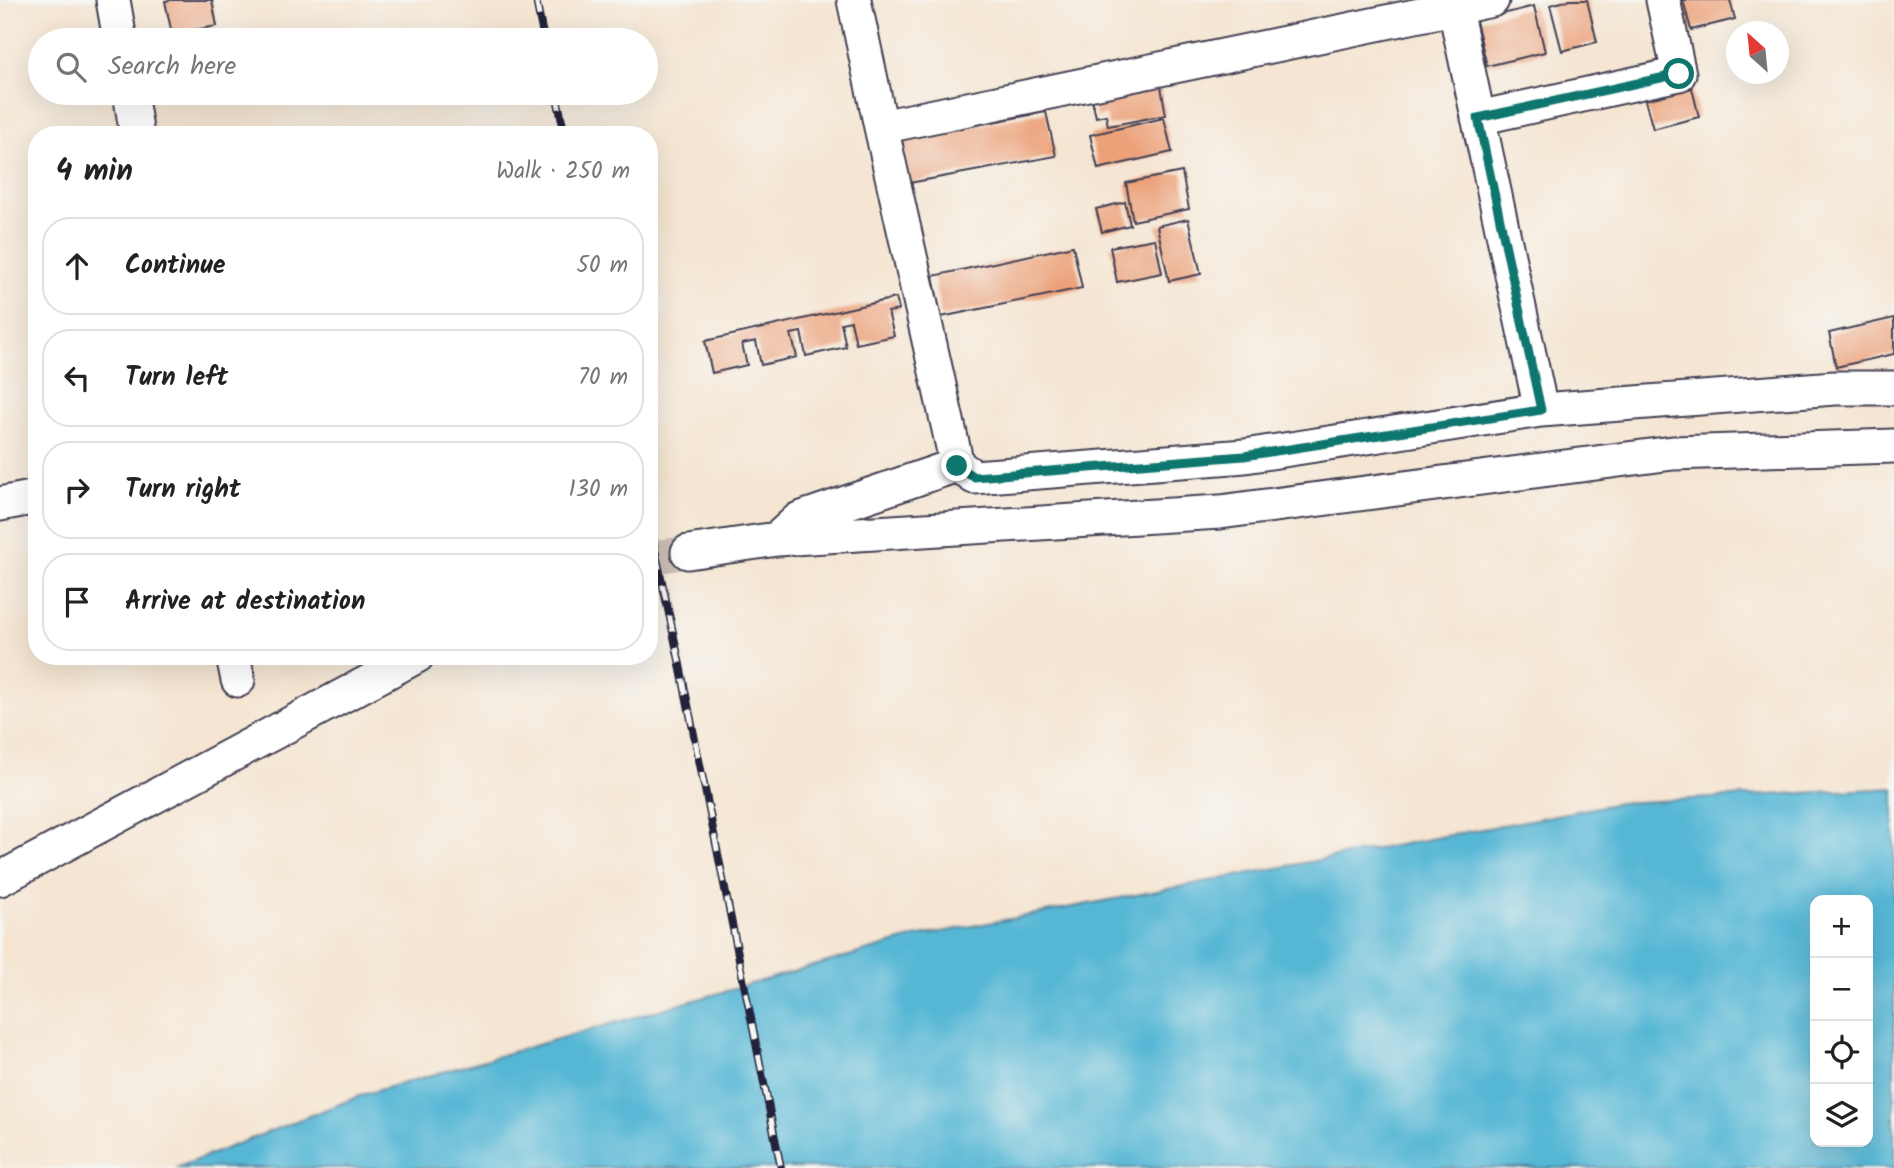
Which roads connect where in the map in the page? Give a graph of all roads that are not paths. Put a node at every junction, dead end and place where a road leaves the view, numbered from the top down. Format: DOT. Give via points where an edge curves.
graph roads {
  1 [pos="113,0"];
  2 [pos="855,0"];
  3 [pos="1492,0"];
  4 [pos="1663,0"];
  5 [pos="1454,4"];
  6 [pos="118,28"];
  7 [pos="132,105"];
  8 [pos="1478,118"];
  9 [pos="136,126"];
  10 [pos="881,127"];
  11 [pos="1894,388"];
  12 [pos="1541,410"];
  13 [pos="1894,446"];
  14 [pos="957,466"];
  15 [pos="28,499"];
  16 [pos="0,504"];
  17 [pos="778,540"];
  18 [pos="688,552"];
  19 [pos="400,665"];
  20 [pos="0,879"];
  1 -- 6 [label="street"];
  2 -- 10 [label="street"];
  3 -- 5 [label="street"];
  4 -- 8 [label="street" via="1679,74"];
  5 -- 8 [label="street"];
  5 -- 10 [label="street"];
  7 -- 9 [label="street"];
  8 -- 12 [label="street"];
  10 -- 14 [label="street"];
  11 -- 12 [label="street" via="1835,388"];
  12 -- 14 [label="street" via="1244,456 974,477"];
  13 -- 17 [label="street" via="1673,453 1220,512"];
  14 -- 17 [label="street" via="799,519"];
  15 -- 16 [label="street"];
  17 -- 18 [label="street"];
  19 -- 20 [label="street"];
}
